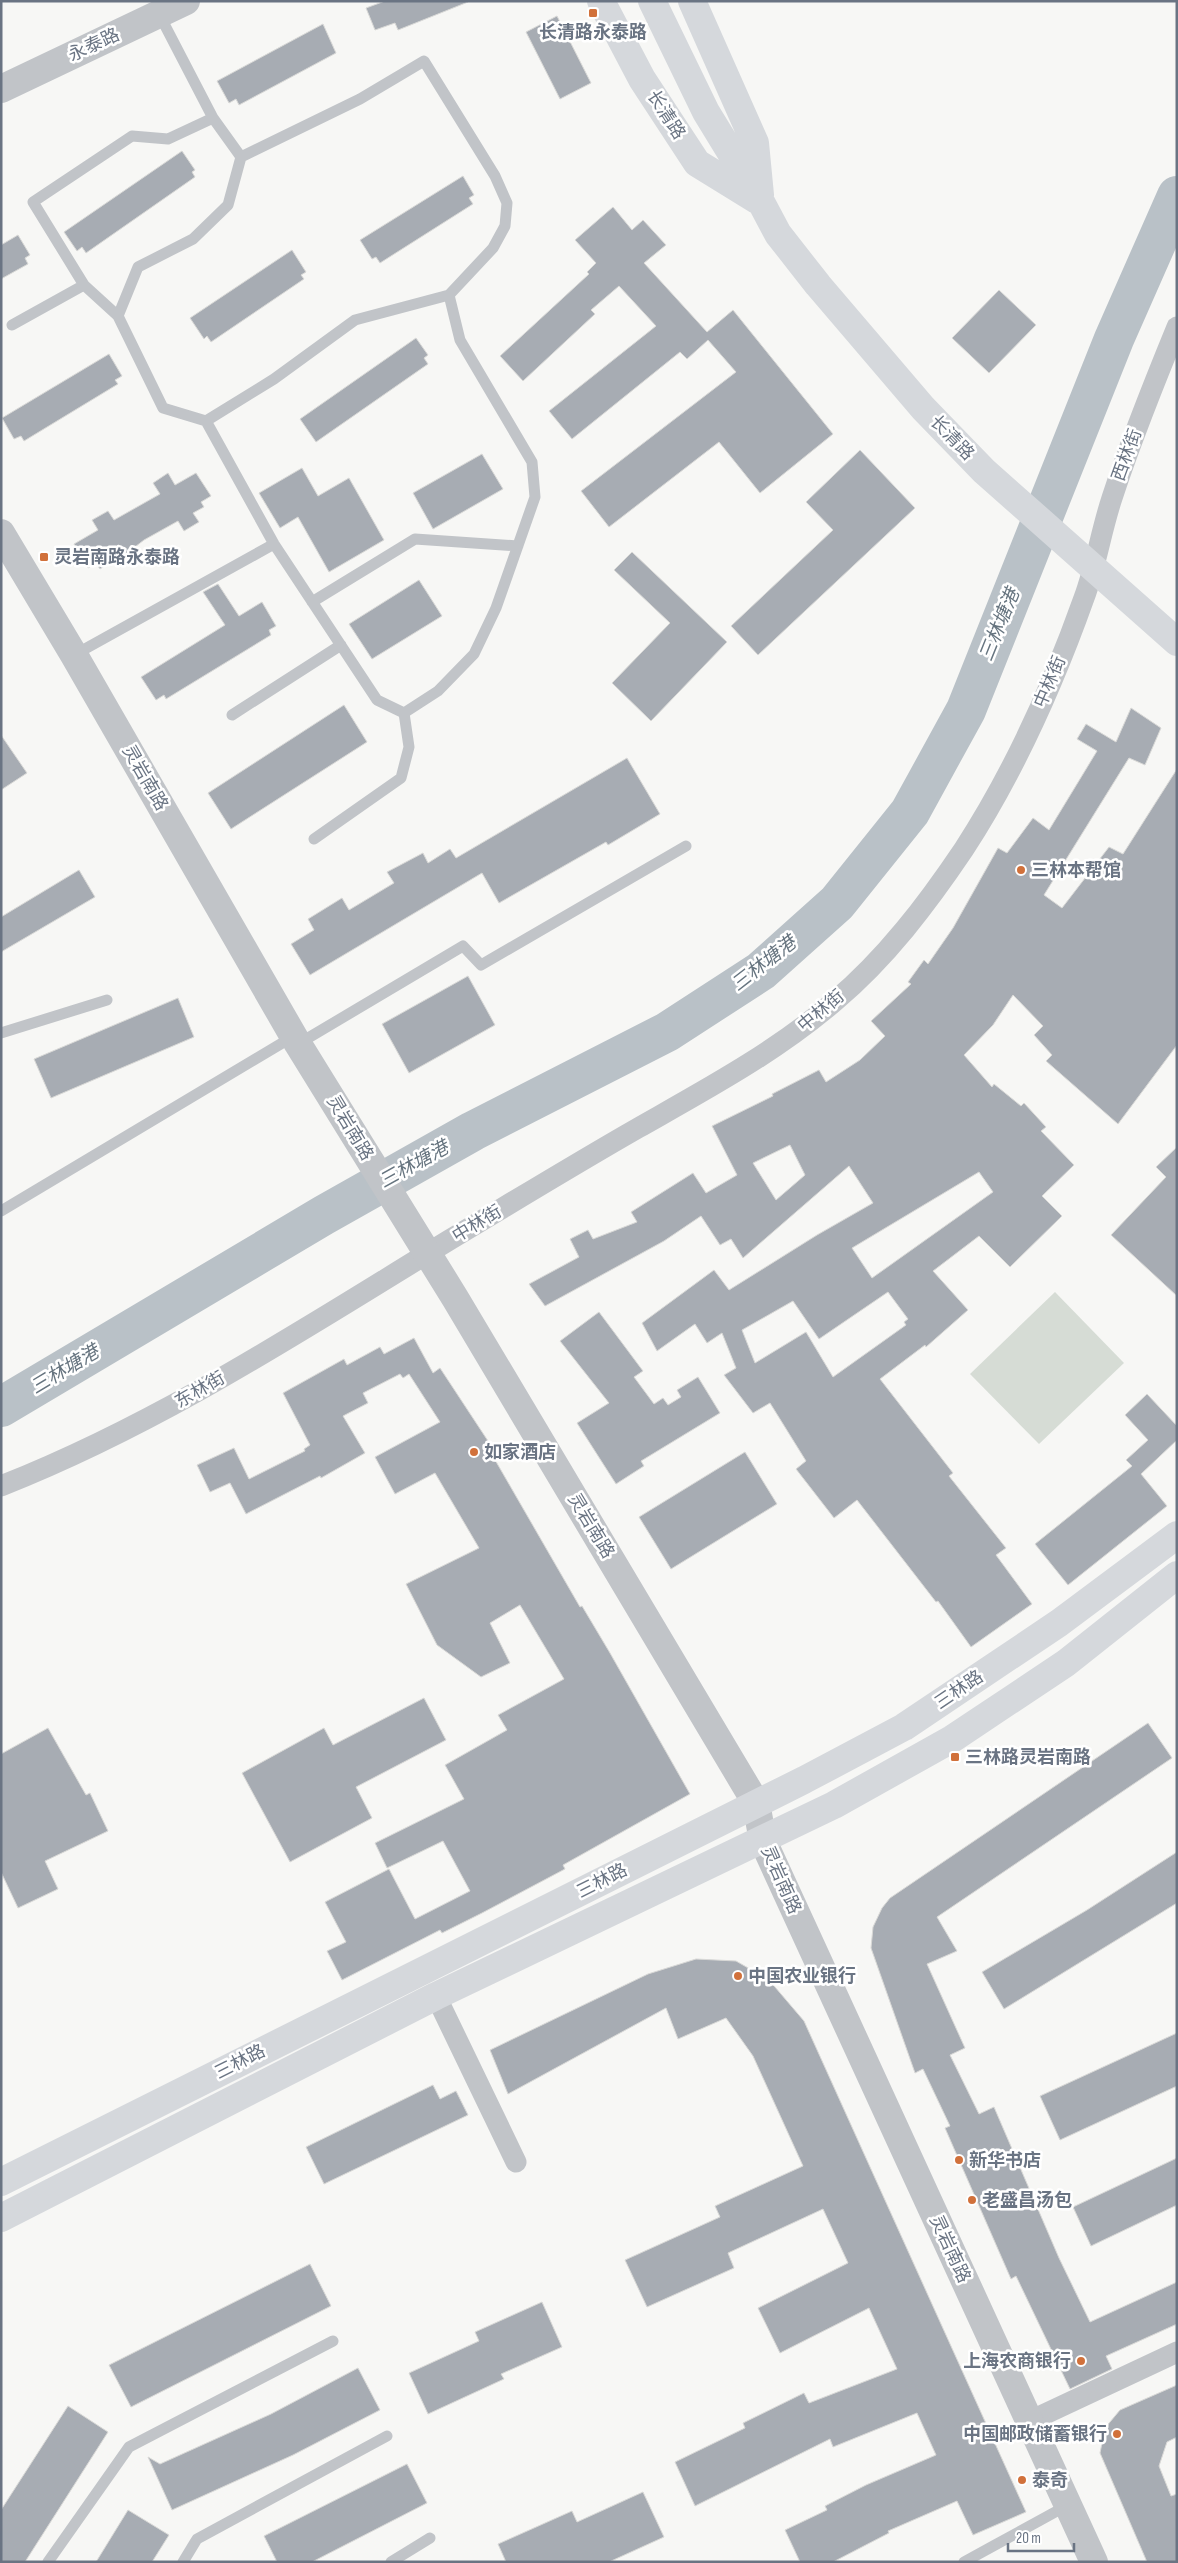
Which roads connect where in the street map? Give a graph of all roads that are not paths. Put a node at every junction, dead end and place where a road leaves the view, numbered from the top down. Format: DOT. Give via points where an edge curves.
graph roads {
  1 [pos="186,1"];
  2 [pos="601,1"];
  3 [pos="652,1"];
  4 [pos="692,1"];
  5 [pos="159,14"];
  6 [pos="1,89"];
  7 [pos="213,118"];
  8 [pos="241,157"];
  9 [pos="761,202"];
  10 [pos="84,285"];
  11 [pos="449,295"];
  12 [pos="118,316"];
  13 [pos="12,325"];
  14 [pos="1177,327"];
  15 [pos="206,421"];
  16 [pos="1,533"];
  17 [pos="274,544"];
  18 [pos="518,546"];
  19 [pos="1100,586"];
  20 [pos="312,602"];
  21 [pos="1177,642"];
  22 [pos="341,645"];
  23 [pos="74,655"];
  24 [pos="404,713"];
  25 [pos="232,715"];
  26 [pos="314,839"];
  27 [pos="686,846"];
  28 [pos="108,1000"];
  29 [pos="1,1033"];
  30 [pos="296,1040"];
  31 [pos="1,1211"];
  32 [pos="390,1276"];
  33 [pos="1,1486"];
  34 [pos="1177,1536"];
  35 [pos="1177,1576"];
  36 [pos="756,1803"];
  37 [pos="763,1841"];
  38 [pos="436,1996"];
  39 [pos="516,2162"];
  40 [pos="1,2182"];
  41 [pos="1,2218"];
  42 [pos="333,2341"];
  43 [pos="1177,2352"];
  44 [pos="1030,2421"];
  45 [pos="387,2436"];
  46 [pos="1068,2505"];
  47 [pos="430,2538"];
  48 [pos="48,2562"];
  49 [pos="183,2562"];
  50 [pos="391,2562"];
  51 [pos="964,2562"];
  52 [pos="1094,2562"];
  1 -- 5 [label="street, 永泰路"];
  2 -- 9 [label="main road, 长清路" via="642,79 697,163"];
  3 -- 9 [label="main road, 长清路" via="706,112"];
  4 -- 9 [label="main road, 长清路" via="755,143"];
  5 -- 6 [label="street, 永泰路"];
  5 -- 7 [label="lane"];
  7 -- 8 [label="lane"];
  7 -- 10 [label="lane" via="168,139 132,136 33,202"];
  8 -- 11 [label="lane" via="360,99 424,60 495,176 507,203 505,226 493,248"];
  8 -- 12 [label="lane" via="228,206 193,239 138,267"];
  9 -- 19 [label="main road, 长清路" via="778,234 818,286 923,408"];
  10 -- 12 [label="lane"];
  10 -- 13 [label="lane"];
  11 -- 15 [label="lane" via="355,320 274,379"];
  11 -- 18 [label="lane" via="460,340 532,462 535,497"];
  12 -- 15 [label="lane" via="163,408"];
  14 -- 19 [label="street, 西林街" via="1114,493"];
  15 -- 17 [label="lane"];
  16 -- 23 [label="street, 灵岩南路"];
  17 -- 20 [label="lane"];
  17 -- 23 [label="lane"];
  18 -- 20 [label="lane" via="415,539"];
  18 -- 24 [label="lane" via="496,608 474,654 438,691"];
  19 -- 21 [label="main road, 长清路"];
  19 -- 32 [label="street, 中林街" via="999,790 964,848 910,924 836,1001 790,1037 722,1080"];
  20 -- 22 [label="lane"];
  22 -- 24 [label="lane" via="378,700"];
  22 -- 25 [label="lane"];
  23 -- 30 [label="street, 灵岩南路"];
  24 -- 26 [label="lane" via="409,747 401,778"];
  27 -- 30 [label="lane" via="481,965 463,946"];
  28 -- 29 [label="lane"];
  30 -- 31 [label="lane"];
  30 -- 36 [label="street, 灵岩南路" via="455,1298"];
  32 -- 33 [label="street, 东林街" via="140,1424 61,1462"];
  34 -- 36 [label="main road, 三林路" via="1059,1624 904,1727"];
  35 -- 37 [label="main road, 三林路" via="1066,1663 952,1739"];
  36 -- 37 [label="street, 灵岩南路"];
  36 -- 40 [label="main road, 三林路"];
  37 -- 38 [label="main road, 三林路"];
  37 -- 44 [label="street, 灵岩南路"];
  38 -- 39 [label="street"];
  38 -- 41 [label="main road, 三林路"];
  42 -- 48 [label="lane" via="129,2448"];
  43 -- 44 [label="street"];
  44 -- 46 [label="street, 灵岩南路"];
  45 -- 49 [label="lane" via="197,2539"];
  46 -- 51 [label="lane"];
  46 -- 52 [label="street, 灵岩南路"];
  47 -- 50 [label="lane"];
}
